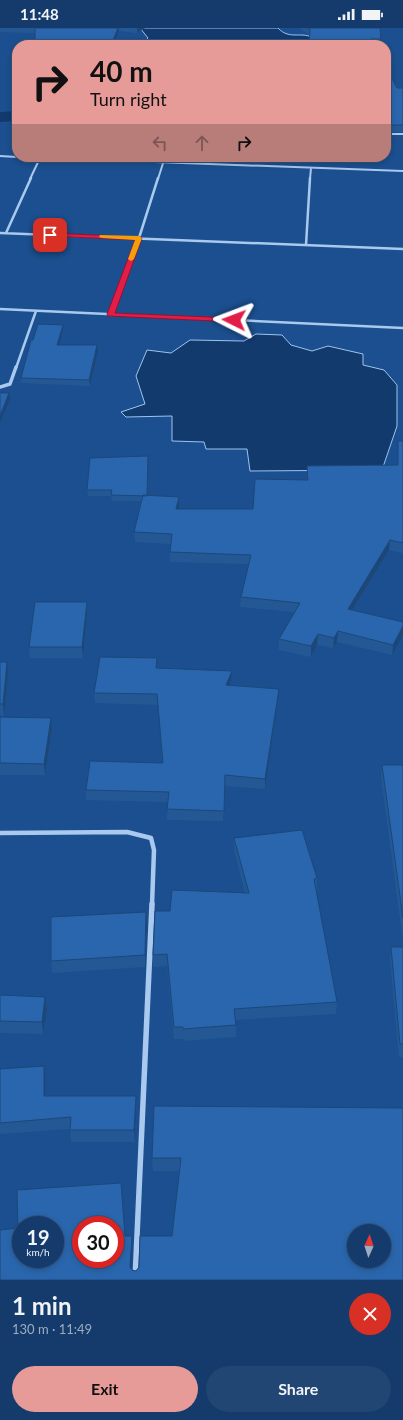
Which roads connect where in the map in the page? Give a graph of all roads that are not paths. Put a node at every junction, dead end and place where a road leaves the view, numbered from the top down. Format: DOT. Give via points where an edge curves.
graph roads {
  1 [pos="391,134"];
  2 [pos="403,134"];
  3 [pos="0,156"];
  4 [pos="12,157"];
  5 [pos="38,162"];
  6 [pos="164,162"];
  7 [pos="311,168"];
  8 [pos="403,171"];
  9 [pos="0,233"];
  10 [pos="6,233"];
  11 [pos="139,238"];
  12 [pos="306,245"];
  13 [pos="403,249"];
  14 [pos="0,309"];
  15 [pos="36,311"];
  16 [pos="111,314"];
  17 [pos="403,328"];
  18 [pos="0,387"];
  19 [pos="0,833"];
  20 [pos="135,1280"];
  1 -- 2 [label="street"];
  3 -- 4 [label="street"];
  5 -- 10 [label="street"];
  6 -- 7 [label="street"];
  6 -- 11 [label="street"];
  7 -- 8 [label="street"];
  7 -- 12 [label="street"];
  9 -- 10 [label="street"];
  10 -- 11 [label="street"];
  11 -- 12 [label="street"];
  11 -- 16 [label="street"];
  12 -- 13 [label="street"];
  14 -- 15 [label="street"];
  15 -- 16 [label="street"];
  15 -- 18 [label="street" via="10,384"];
  16 -- 17 [label="street"];
  19 -- 20 [label="street" via="127,832 151,838 154,850"];
}
